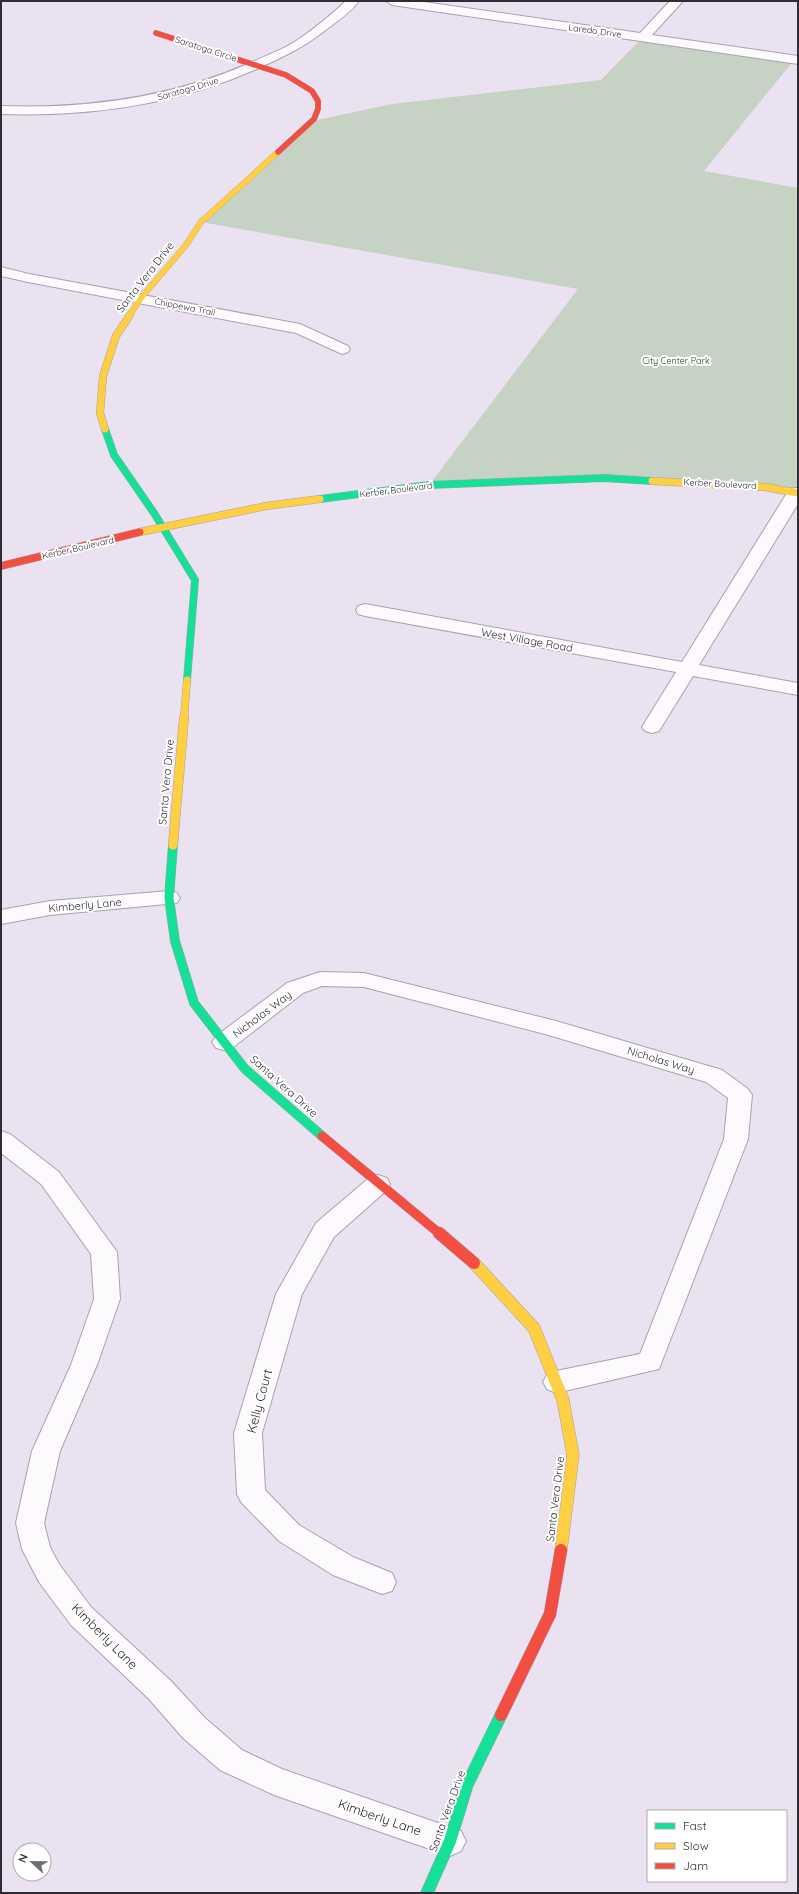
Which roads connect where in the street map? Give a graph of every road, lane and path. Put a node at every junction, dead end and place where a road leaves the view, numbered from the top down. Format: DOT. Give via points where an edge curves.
graph roads {
  1 [pos="353,1"];
  2 [pos="392,1"];
  3 [pos="677,1"];
  4 [pos="156,33"];
  5 [pos="643,38"];
  6 [pos="798,60"];
  7 [pos="256,65"];
  8 [pos="1,110"];
  9 [pos="1,271"];
  10 [pos="142,298"];
  11 [pos="342,349"];
  12 [pos="797,493"];
  13 [pos="162,527"];
  14 [pos="1,566"];
  15 [pos="365,610"];
  16 [pos="688,669"];
  17 [pos="798,689"];
  18 [pos="652,727"];
  19 [pos="169,898"];
  20 [pos="1,917"];
  21 [pos="224,1042"];
  22 [pos="1,1140"];
  23 [pos="378,1184"];
  24 [pos="556,1382"];
  25 [pos="382,1582"];
  26 [pos="450,1841"];
  27 [pos="427,1893"];
  1 -- 7 [label="street, Saratoga Drive" via="301,43"];
  2 -- 5 [label="street, Laredo Drive"];
  3 -- 5 [label="street"];
  4 -- 7 [label="street, Saratoga Circle"];
  5 -- 6 [label="street, Laredo Drive"];
  7 -- 8 [label="street, Saratoga Drive" via="210,84 159,98 111,107"];
  7 -- 10 [label="street, Santa Vera Drive" via="286,75 303,84 314,94 318,106 314,119 200,222 186,245"];
  9 -- 10 [label="street, Chippewa Trail"];
  10 -- 11 [label="street, Chippewa Trail" via="300,329"];
  10 -- 13 [label="street, Santa Vera Drive" via="116,336 103,376 100,413 114,455"];
  12 -- 13 [label="street, Kerber Boulevard" via="765,487 604,478 429,485 266,506"];
  12 -- 16 [label="street"];
  13 -- 14 [label="street, Kerber Boulevard"];
  13 -- 19 [label="street, Santa Vera Drive" via="195,580"];
  15 -- 16 [label="street, West Village Road"];
  16 -- 17 [label="street, West Village Road"];
  16 -- 18 [label="street"];
  19 -- 20 [label="street, Kimberly Lane" via="50,908"];
  19 -- 21 [label="street, Santa Vera Drive" via="175,941 194,1003"];
  21 -- 23 [label="street, Santa Vera Drive" via="245,1069"];
  21 -- 24 [label="street, Nicholas Way" via="295,988 320,979 364,980 548,1027 714,1076 740,1095 736,1139 650,1362"];
  22 -- 26 [label="street, Kimberly Lane" via="50,1178 104,1252 107,1299 84,1364 46,1451 30,1523 36,1549 49,1573 81,1616 160,1690 194,1728 231,1760 274,1781"];
  23 -- 24 [label="street, Santa Vera Drive" via="472,1260 534,1328"];
  23 -- 25 [label="street, Kelly Court" via="325,1230 289,1294 248,1433 251,1494 289,1533 343,1566"];
  24 -- 26 [label="street, Santa Vera Drive" via="564,1400 573,1455 550,1614 467,1785"];
  26 -- 27 [label="street, Santa Vera Drive"];
}
